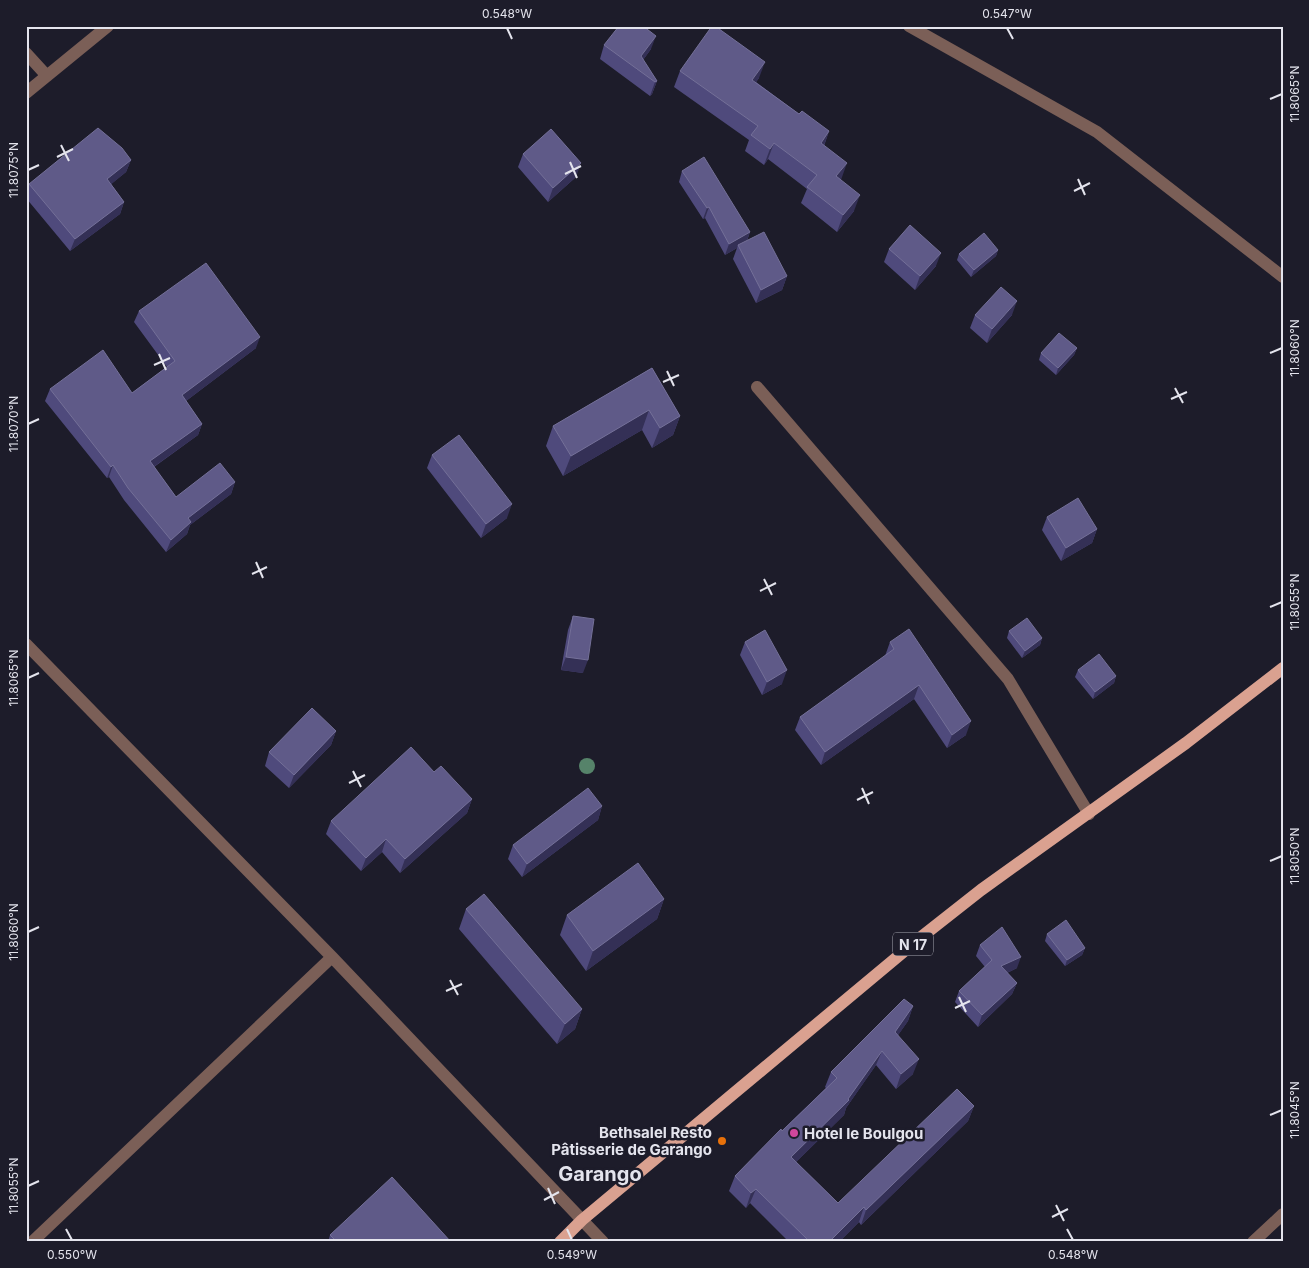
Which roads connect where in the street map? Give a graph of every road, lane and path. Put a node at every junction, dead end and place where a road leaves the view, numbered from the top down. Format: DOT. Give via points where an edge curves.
graph roads {
  1 [pos="108,26"];
  2 [pos="909,26"];
  3 [pos="26,53"];
  4 [pos="47,76"];
  5 [pos="26,93"];
  6 [pos="1283,277"];
  7 [pos="757,386"];
  8 [pos="26,644"];
  9 [pos="1283,668"];
  10 [pos="1089,814"];
  11 [pos="332,957"];
  12 [pos="1283,1214"];
  13 [pos="582,1220"];
  14 [pos="32,1242"];
  15 [pos="560,1242"];
  16 [pos="603,1242"];
  17 [pos="1253,1242"];
  1 -- 4 [label="street"];
  2 -- 6 [label="street" via="1097,132"];
  3 -- 4 [label="street"];
  4 -- 5 [label="street"];
  7 -- 10 [label="street" via="1008,679"];
  8 -- 11 [label="street"];
  9 -- 10 [label="main road, N 17"];
  10 -- 13 [label="main road, N 17" via="981,890 920,938"];
  11 -- 13 [label="street"];
  11 -- 14 [label="street"];
  12 -- 17 [label="street"];
  13 -- 15 [label="main road, N 17"];
  13 -- 16 [label="street"];
}
